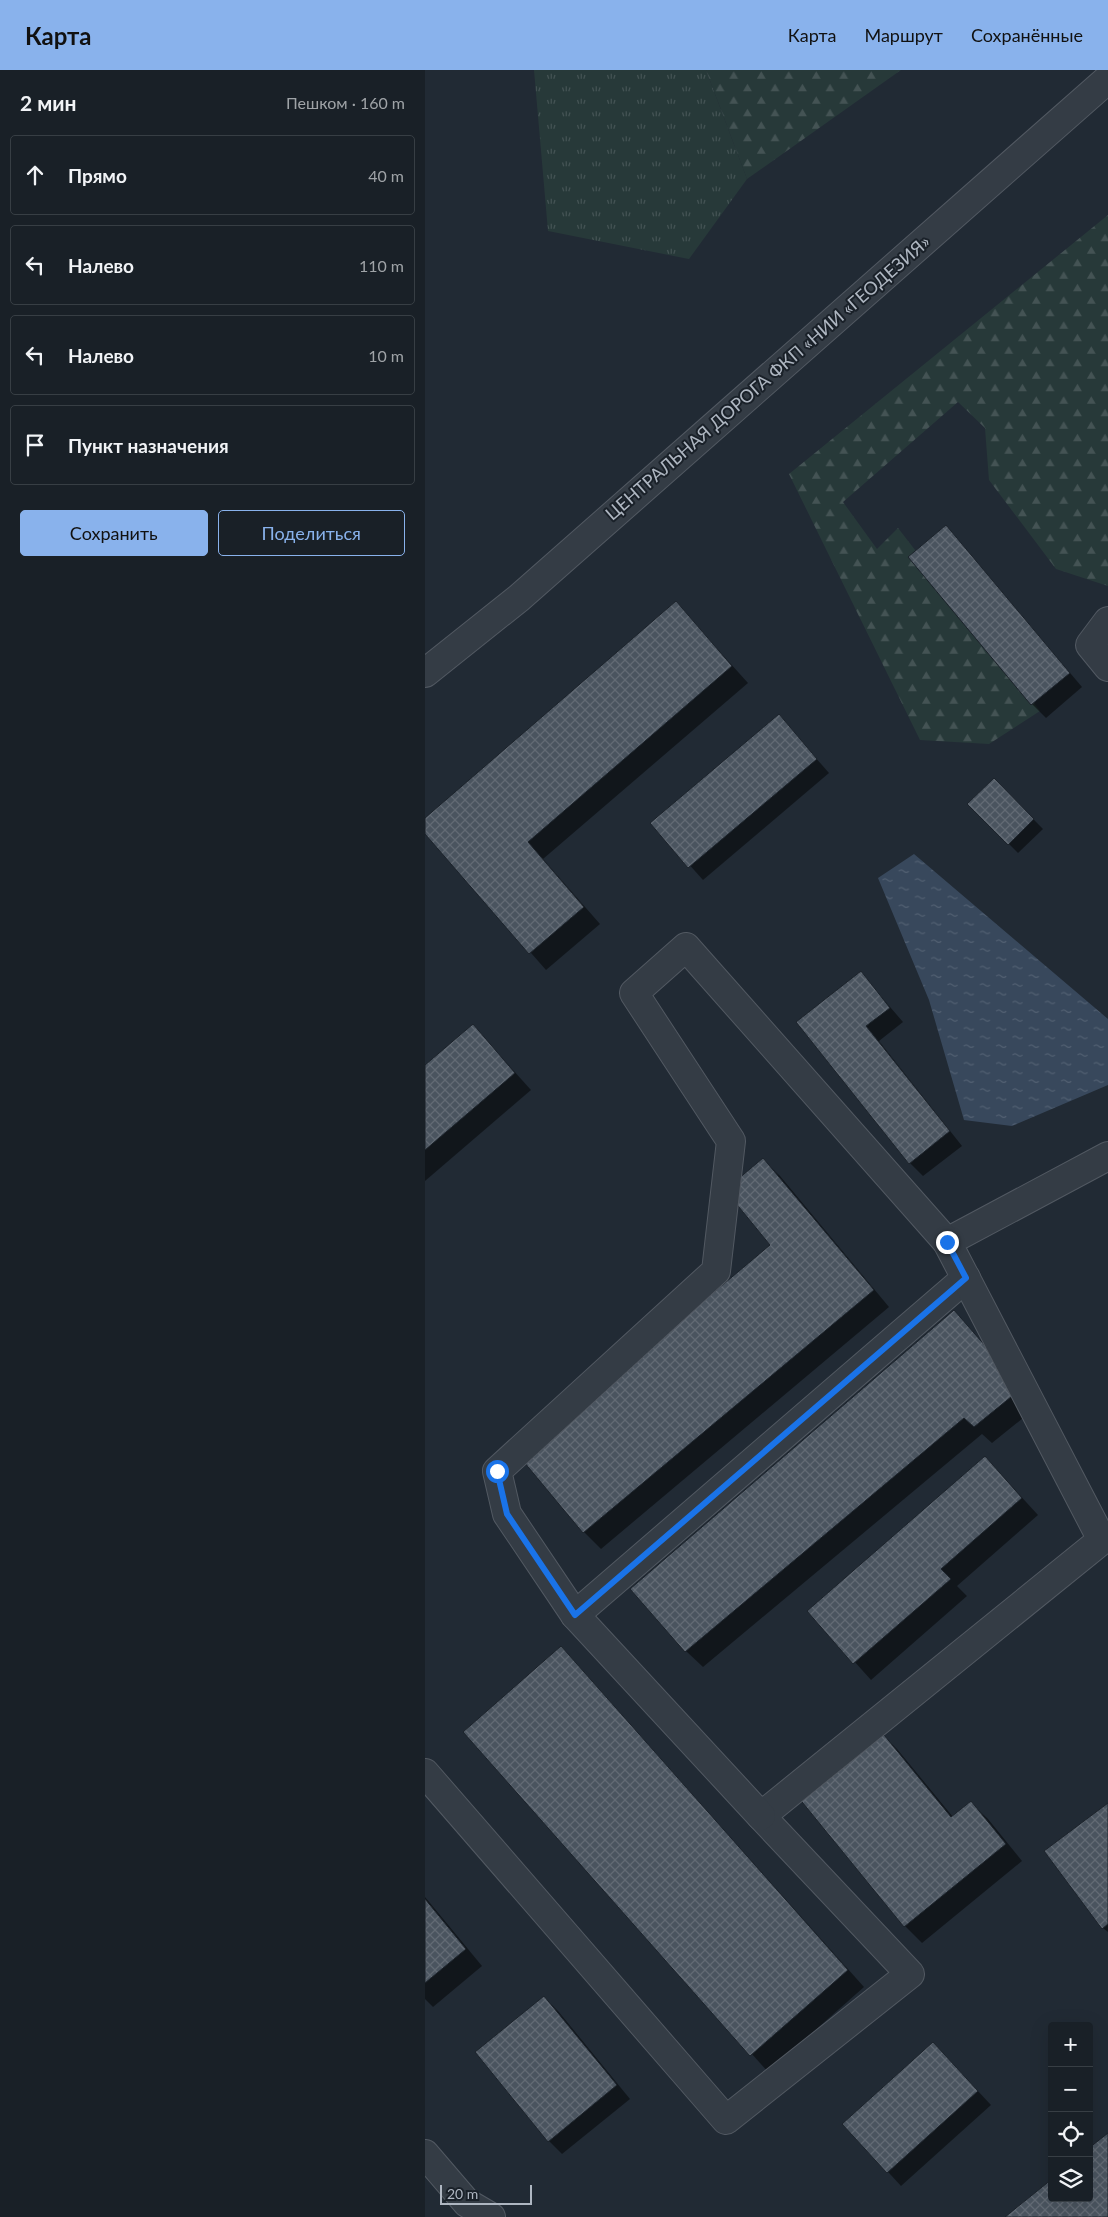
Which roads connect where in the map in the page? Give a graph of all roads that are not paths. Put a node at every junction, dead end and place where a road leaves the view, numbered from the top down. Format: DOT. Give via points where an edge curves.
graph roads {
  1 [pos="1108,79"];
  2 [pos="1108,621"];
  3 [pos="1108,667"];
  4 [pos="425,674"];
  5 [pos="1108,1156"];
  6 [pos="947,1242"];
  7 [pos="966,1278"];
  8 [pos="575,1615"];
  9 [pos="425,1773"];
  10 [pos="761,1816"];
  11 [pos="425,2154"];
  12 [pos="491,2217"];
  1 -- 4 [label="street, ЦЕНТРАЛЬНАЯ ДОРОГА ФКП «НИИ «ГЕОДЕЗИЯ»" via="519,598"];
  2 -- 3 [label="street" via="1090,644"];
  5 -- 6 [label="street"];
  6 -- 7 [label="street"];
  6 -- 8 [label="street" via="686,947 634,993 731,1141 716,1271 497,1471 507,1514"];
  7 -- 8 [label="street"];
  7 -- 10 [label="street" via="1102,1540"];
  8 -- 10 [label="street"];
  9 -- 10 [label="street" via="726,2120 910,1974"];
  11 -- 12 [label="street" via="467,2203"];
}
